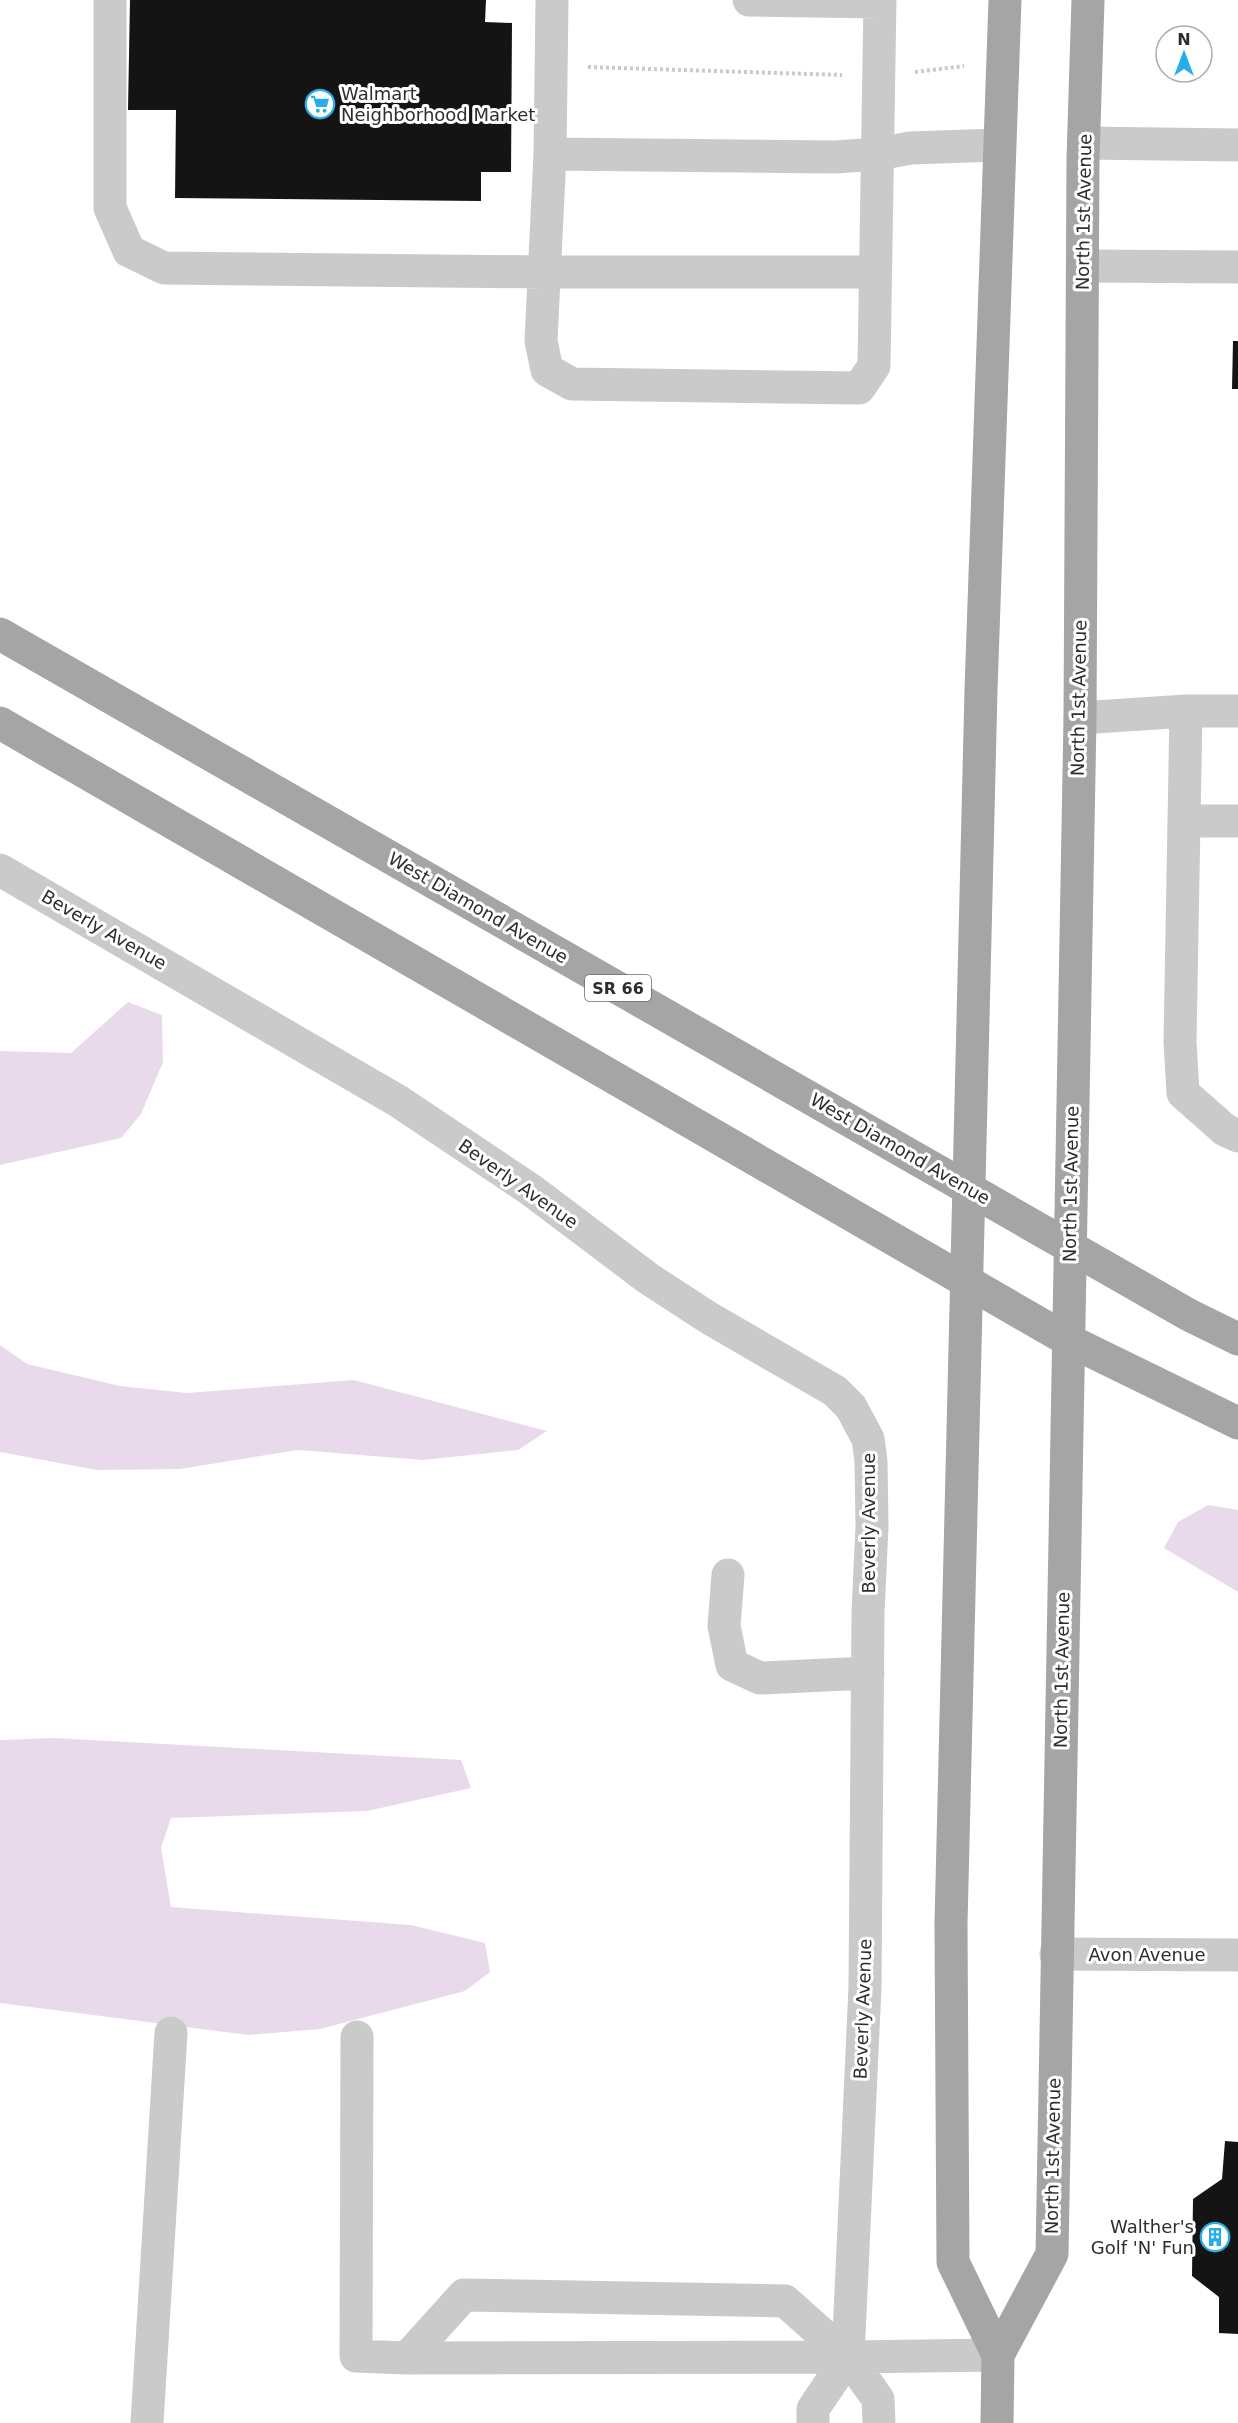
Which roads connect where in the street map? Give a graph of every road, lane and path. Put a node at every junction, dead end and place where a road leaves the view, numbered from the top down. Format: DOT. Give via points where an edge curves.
graph roads {
  1 [pos="110,0"];
  2 [pos="552,0"];
  3 [pos="749,0"];
  4 [pos="1005,0"];
  5 [pos="1088,0"];
  6 [pos="880,1"];
  7 [pos="1004,61"];
  8 [pos="551,65"];
  9 [pos="880,76"];
  10 [pos="1084,143"];
  11 [pos="999,145"];
  12 [pos="1238,145"];
  13 [pos="550,154"];
  14 [pos="879,154"];
  15 [pos="1083,266"];
  16 [pos="1238,267"];
  17 [pos="545,272"];
  18 [pos="874,272"];
  19 [pos="0,634"];
  20 [pos="1186,711"];
  21 [pos="1238,711"];
  22 [pos="1080,718"];
  23 [pos="0,723"];
  24 [pos="1184,821"];
  25 [pos="1238,821"];
  26 [pos="0,870"];
  27 [pos="1238,1136"];
  28 [pos="969,1189"];
  29 [pos="1070,1246"];
  30 [pos="967,1281"];
  31 [pos="1068,1340"];
  32 [pos="1238,1340"];
  33 [pos="1238,1423"];
  34 [pos="729,1575"];
  35 [pos="868,1673"];
  36 [pos="1056,1954"];
  37 [pos="1238,1955"];
  38 [pos="171,2033"];
  39 [pos="357,2037"];
  40 [pos="998,2355"];
  41 [pos="848,2357"];
  42 [pos="407,2358"];
  43 [pos="147,2423"];
  44 [pos="813,2423"];
  45 [pos="879,2423"];
  46 [pos="997,2423"];
  1 -- 17 [label="street" via="110,208 129,251 164,268"];
  2 -- 8 [label="street"];
  3 -- 6 [label="street"];
  4 -- 7 [label="main road, North 1st Avenue"];
  5 -- 10 [label="main road, North 1st Avenue"];
  6 -- 9 [label="street"];
  7 -- 9 [label="path"];
  7 -- 11 [label="main road, North 1st Avenue"];
  8 -- 9 [label="path"];
  8 -- 13 [label="street"];
  9 -- 14 [label="street"];
  10 -- 12 [label="street"];
  10 -- 15 [label="main road, North 1st Avenue"];
  11 -- 14 [label="street" via="910,148"];
  11 -- 28 [label="main road, North 1st Avenue"];
  13 -- 14 [label="street"];
  13 -- 17 [label="street"];
  14 -- 18 [label="street"];
  15 -- 16 [label="street"];
  15 -- 22 [label="main road, North 1st Avenue"];
  17 -- 18 [label="street"];
  17 -- 18 [label="street" via="541,341 547,370 572,384 859,388 874,366"];
  19 -- 28 [label="main road, West Diamond Avenue / SR 66"];
  20 -- 21 [label="street"];
  20 -- 22 [label="street"];
  20 -- 24 [label="street"];
  22 -- 29 [label="main road, North 1st Avenue"];
  23 -- 30 [label="main road"];
  24 -- 25 [label="street"];
  24 -- 27 [label="street" via="1180,1041 1183,1093 1225,1130"];
  26 -- 35 [label="street, Beverly Avenue" via="398,1101 531,1190 659,1285 835,1391 851,1407 868,1439 871,1461"];
  28 -- 29 [label="main road, West Diamond Avenue / SR 66"];
  28 -- 30 [label="main road, North 1st Avenue"];
  29 -- 31 [label="main road, North 1st Avenue"];
  29 -- 32 [label="main road, West Diamond Avenue / SR 66"];
  30 -- 31 [label="main road"];
  30 -- 40 [label="main road, North 1st Avenue" via="951,1924 953,2262"];
  31 -- 33 [label="main road"];
  31 -- 36 [label="main road, North 1st Avenue"];
  34 -- 35 [label="street" via="724,1626 732,1665 760,1678"];
  35 -- 41 [label="street, Beverly Avenue" via="865,1987"];
  36 -- 37 [label="street, Avon Avenue"];
  36 -- 40 [label="main road, North 1st Avenue" via="1052,2254"];
  38 -- 43 [label="street"];
  39 -- 42 [label="street" via="356,2356"];
  40 -- 41 [label="street"];
  40 -- 46 [label="main road, North 1st Avenue"];
  41 -- 42 [label="street"];
  41 -- 42 [label="street" via="785,2301 464,2295"];
  41 -- 44 [label="street" via="813,2409"];
  41 -- 45 [label="street" via="878,2399"];
}
